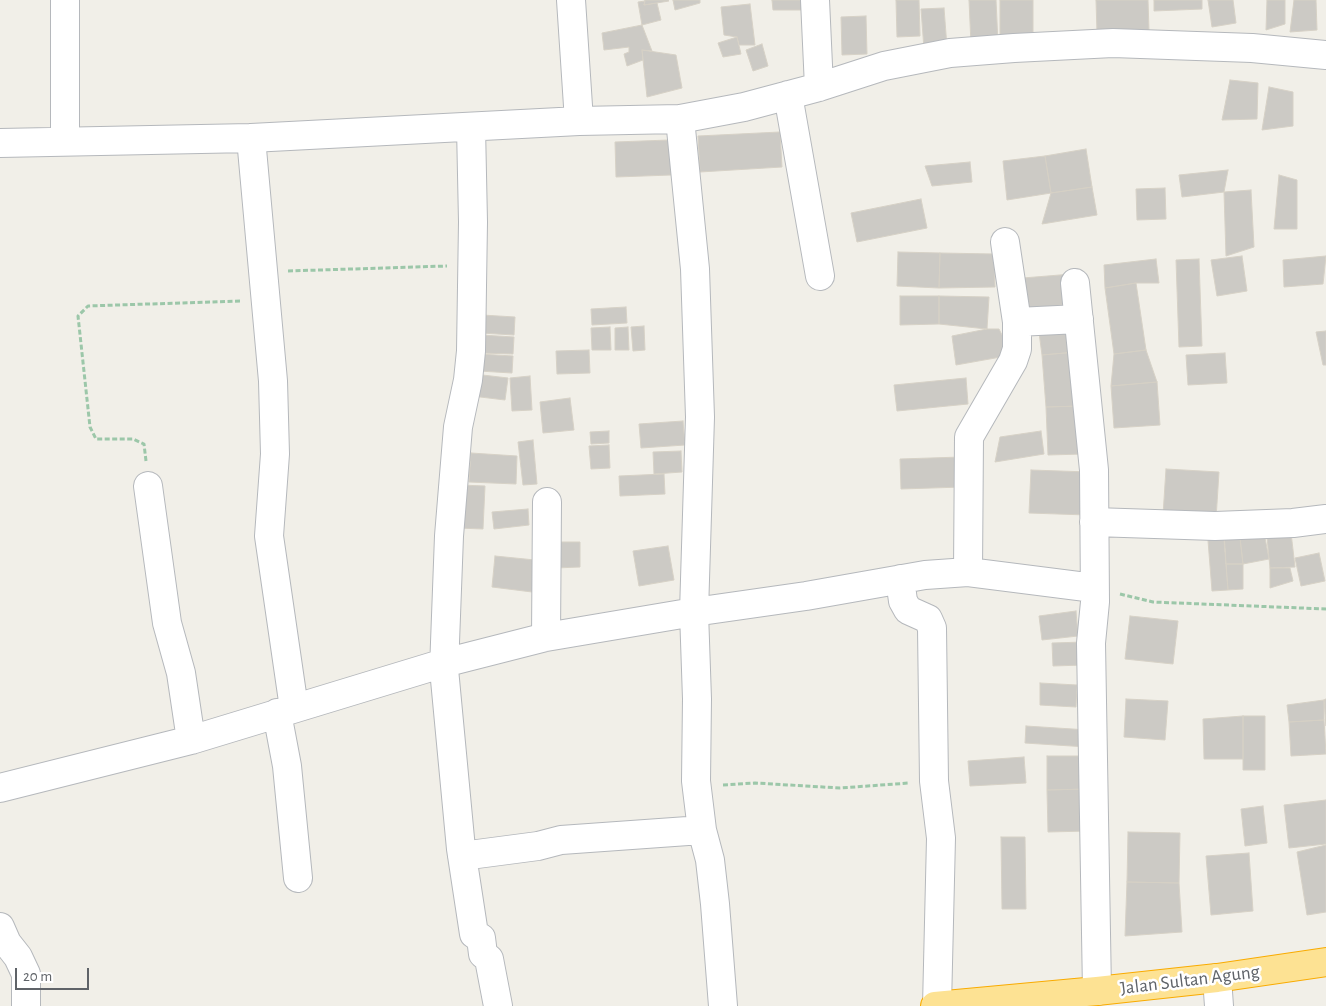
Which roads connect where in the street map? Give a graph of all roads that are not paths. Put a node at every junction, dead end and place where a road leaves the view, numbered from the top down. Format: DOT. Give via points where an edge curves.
graph roads {
  1 [pos="65,0"];
  2 [pos="571,0"];
  3 [pos="815,0"];
  4 [pos="1326,55"];
  5 [pos="819,88"];
  6 [pos="788,95"];
  7 [pos="680,119"];
  8 [pos="578,121"];
  9 [pos="471,127"];
  10 [pos="251,138"];
  11 [pos="65,141"];
  12 [pos="0,143"];
  13 [pos="1005,242"];
  14 [pos="820,276"];
  15 [pos="1075,283"];
  16 [pos="1079,319"];
  17 [pos="1016,322"];
  18 [pos="148,486"];
  19 [pos="547,502"];
  20 [pos="1326,519"];
  21 [pos="1094,522"];
  22 [pos="968,572"];
  23 [pos="901,588"];
  24 [pos="1094,590"];
  25 [pos="694,623"];
  26 [pos="546,637"];
  27 [pos="444,672"];
  28 [pos="283,719"];
  29 [pos="191,740"];
  30 [pos="0,788"];
  31 [pos="702,830"];
  32 [pos="462,856"];
  33 [pos="298,878"];
  34 [pos="0,927"];
  35 [pos="1326,962"];
  36 [pos="1218,978"];
  37 [pos="1097,992"];
  38 [pos="1019,1002"];
  39 [pos="26,1006"];
  40 [pos="498,1006"];
  41 [pos="722,1006"];
  42 [pos="936,1006"];
  43 [pos="1219,1006"];
  1 -- 11 [label="street"];
  2 -- 8 [label="street"];
  3 -- 5 [label="street"];
  4 -- 5 [label="street" via="1252,48 1113,43 950,52 884,66"];
  5 -- 6 [label="street"];
  6 -- 7 [label="street"];
  6 -- 14 [label="street"];
  7 -- 8 [label="street"];
  7 -- 25 [label="street" via="695,269 700,416"];
  8 -- 9 [label="street"];
  9 -- 10 [label="street"];
  9 -- 27 [label="street" via="470,371 458,427 449,536"];
  10 -- 11 [label="street"];
  10 -- 28 [label="street" via="273,381 275,454 269,536"];
  11 -- 12 [label="street"];
  13 -- 17 [label="street"];
  15 -- 16 [label="street"];
  16 -- 17 [label="street"];
  16 -- 21 [label="street" via="1094,470"];
  17 -- 22 [label="street" via="1017,349 1013,361 969,437"];
  18 -- 29 [label="street" via="167,623 180,673"];
  19 -- 26 [label="street"];
  20 -- 21 [label="street" via="1216,526"];
  21 -- 24 [label="street"];
  22 -- 23 [label="street" via="925,575"];
  22 -- 24 [label="street"];
  23 -- 25 [label="street" via="806,596"];
  23 -- 42 [label="street" via="908,610 928,619 932,628 934,781 941,838"];
  24 -- 37 [label="street" via="1091,643"];
  25 -- 26 [label="street"];
  25 -- 31 [label="street" via="697,786"];
  26 -- 27 [label="street"];
  27 -- 28 [label="street"];
  27 -- 32 [label="street"];
  28 -- 29 [label="street"];
  28 -- 33 [label="street"];
  29 -- 30 [label="street"];
  31 -- 32 [label="street" via="561,840"];
  31 -- 41 [label="street" via="716,904"];
  32 -- 40 [label="street" via="474,934 481,938 484,954 490,960"];
  34 -- 39 [label="street" via="26,974"];
  35 -- 36 [label="highway, Jalan Sultan Agung"];
  36 -- 37 [label="highway, Jalan Sultan Agung"];
  36 -- 43 [label="street"];
  37 -- 38 [label="highway, Jalan Sultan Agung"];
  38 -- 42 [label="highway, Jalan Sultan Agung"];
}
